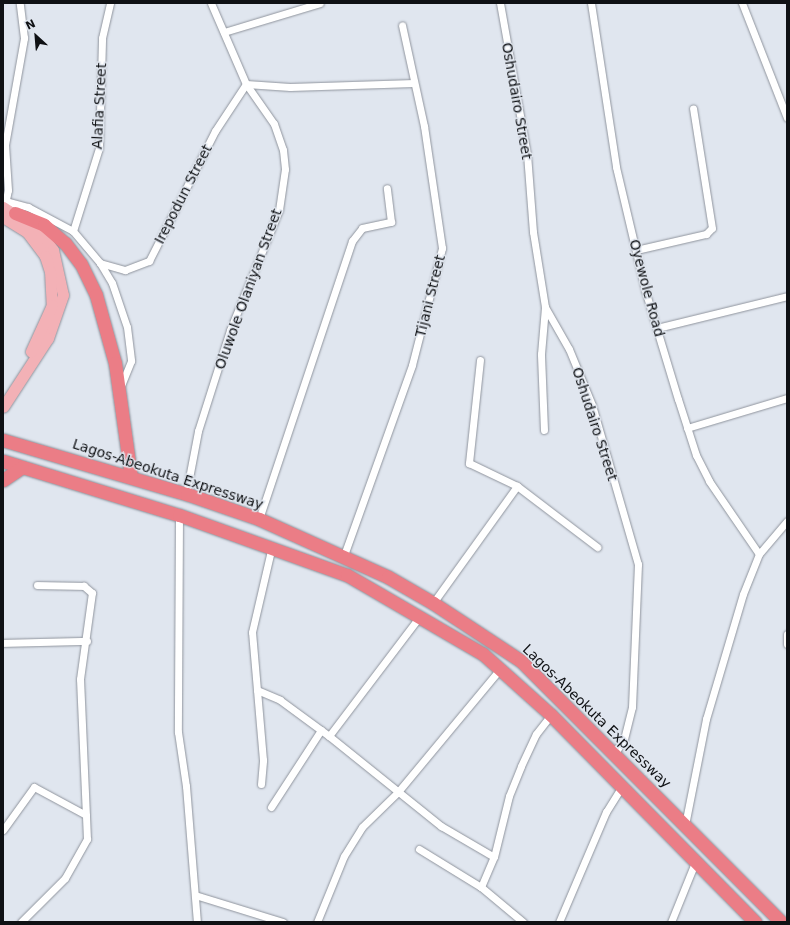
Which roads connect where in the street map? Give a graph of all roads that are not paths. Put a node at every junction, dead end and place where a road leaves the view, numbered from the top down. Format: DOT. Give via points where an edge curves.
graph roads {
  1 [pos="20,3"];
  2 [pos="110,3"];
  3 [pos="211,3"];
  4 [pos="320,3"];
  5 [pos="500,3"];
  6 [pos="591,3"];
  7 [pos="742,3"];
  8 [pos="402,25"];
  9 [pos="224,32"];
  10 [pos="414,83"];
  11 [pos="246,84"];
  12 [pos="693,108"];
  13 [pos="787,118"];
  14 [pos="387,188"];
  15 [pos="6,209"];
  16 [pos="73,231"];
  17 [pos="636,250"];
  18 [pos="100,263"];
  19 [pos="787,296"];
  20 [pos="545,307"];
  21 [pos="657,328"];
  22 [pos="480,360"];
  23 [pos="120,390"];
  24 [pos="3,393"];
  25 [pos="787,398"];
  26 [pos="4,406"];
  27 [pos="687,428"];
  28 [pos="544,430"];
  29 [pos="3,440"];
  30 [pos="3,461"];
  31 [pos="22,467"];
  32 [pos="131,477"];
  33 [pos="3,480"];
  34 [pos="517,486"];
  35 [pos="186,494"];
  36 [pos="179,515"];
  37 [pos="258,519"];
  38 [pos="787,521"];
  39 [pos="272,546"];
  40 [pos="597,547"];
  41 [pos="759,554"];
  42 [pos="343,558"];
  43 [pos="37,585"];
  44 [pos="433,603"];
  45 [pos="420,616"];
  46 [pos="787,634"];
  47 [pos="87,641"];
  48 [pos="3,644"];
  49 [pos="787,644"];
  50 [pos="499,670"];
  51 [pos="257,690"];
  52 [pos="551,715"];
  53 [pos="321,730"];
  54 [pos="329,736"];
  55 [pos="615,753"];
  56 [pos="261,784"];
  57 [pos="622,786"];
  58 [pos="397,793"];
  59 [pos="271,807"];
  60 [pos="86,815"];
  61 [pos="685,825"];
  62 [pos="3,830"];
  63 [pos="419,849"];
  64 [pos="494,856"];
  65 [pos="696,860"];
  66 [pos="481,887"];
  67 [pos="195,895"];
  68 [pos="21,922"];
  69 [pos="197,922"];
  70 [pos="280,922"];
  71 [pos="317,922"];
  72 [pos="523,922"];
  73 [pos="559,922"];
  74 [pos="671,922"];
  75 [pos="755,922"];
  76 [pos="781,922"];
  1 -- 15 [label="street" via="24,38 5,145"];
  2 -- 16 [label="street, Alafia Street" via="102,38 99,148"];
  3 -- 9 [label="street, Oluwole Olaniyan Street"];
  4 -- 9 [label="street"];
  5 -- 20 [label="street, Oshudairo Street" via="527,154 533,232"];
  6 -- 17 [label="street, Oyewole Road" via="609,136"];
  7 -- 13 [label="street"];
  8 -- 10 [label="street, Tijani Street"];
  9 -- 11 [label="street, Oluwole Olaniyan Street"];
  10 -- 11 [label="street" via="290,88"];
  10 -- 42 [label="street, Tijani Street" via="442,248 412,365"];
  11 -- 18 [label="street, Irepodun Street" via="215,131 149,261 125,270"];
  11 -- 35 [label="street, Oluwole Olaniyan Street" via="274,124 283,150 285,169 278,210 230,330 198,431"];
  12 -- 17 [label="street" via="712,228 706,234"];
  14 -- 37 [label="street" via="390,222 362,228 355,235"];
  15 -- 16 [label="street" via="28,207"];
  15 -- 23 [label="highway" via="44,225 81,264 106,319"];
  15 -- 24 [label="main road" via="45,256 52,305 35,345"];
  15 -- 26 [label="main road" via="38,230 53,250 63,295 61,310 48,338"];
  16 -- 18 [label="street"];
  17 -- 21 [label="street, Oyewole Road"];
  18 -- 23 [label="street" via="112,283 127,327 131,361"];
  19 -- 21 [label="street"];
  20 -- 28 [label="street" via="541,354"];
  20 -- 55 [label="street, Oshudairo Street" via="569,349 592,404 638,564 632,707 624,739"];
  21 -- 27 [label="street, Oyewole Road"];
  22 -- 34 [label="street" via="469,463"];
  23 -- 32 [label="highway"];
  25 -- 27 [label="street"];
  27 -- 41 [label="street, Oyewole Road" via="709,481"];
  29 -- 32 [label="highway, Lagos-Abeokuta Expressway"];
  30 -- 31 [label="highway"];
  31 -- 33 [label="highway"];
  31 -- 36 [label="highway"];
  32 -- 35 [label="highway, Lagos-Abeokuta Expressway"];
  34 -- 40 [label="street"];
  34 -- 44 [label="street"];
  35 -- 37 [label="highway, Lagos-Abeokuta Expressway"];
  36 -- 39 [label="highway"];
  36 -- 67 [label="street" via="178,732"];
  37 -- 42 [label="highway, Lagos-Abeokuta Expressway"];
  38 -- 41 [label="street"];
  39 -- 45 [label="highway" via="347,575"];
  39 -- 51 [label="street" via="252,632"];
  41 -- 61 [label="street" via="723,653"];
  42 -- 44 [label="highway, Lagos-Abeokuta Expressway" via="388,577"];
  43 -- 47 [label="street" via="84,586 92,593"];
  44 -- 55 [label="highway, Lagos-Abeokuta Expressway" via="521,661"];
  45 -- 50 [label="highway" via="483,654"];
  45 -- 54 [label="street"];
  46 -- 49 [label="street"];
  47 -- 48 [label="street"];
  47 -- 60 [label="street" via="80,679"];
  50 -- 52 [label="highway"];
  50 -- 58 [label="street"];
  51 -- 53 [label="street" via="280,700"];
  51 -- 56 [label="street" via="263,760"];
  52 -- 57 [label="highway"];
  52 -- 64 [label="street" via="536,734 509,796"];
  53 -- 54 [label="street"];
  53 -- 59 [label="street"];
  54 -- 58 [label="street"];
  55 -- 61 [label="highway, Lagos-Abeokuta Expressway"];
  57 -- 65 [label="highway"];
  57 -- 73 [label="street" via="606,812"];
  58 -- 64 [label="street" via="441,826"];
  58 -- 71 [label="street" via="362,827 344,856"];
  60 -- 62 [label="street" via="34,787"];
  60 -- 68 [label="street" via="87,839 78,859 50,897"];
  61 -- 76 [label="highway, Lagos-Abeokuta Expressway"];
  63 -- 66 [label="street"];
  64 -- 66 [label="street"];
  65 -- 74 [label="street"];
  65 -- 75 [label="highway"];
  66 -- 72 [label="street"];
  67 -- 69 [label="street"];
  67 -- 70 [label="street"];
}
